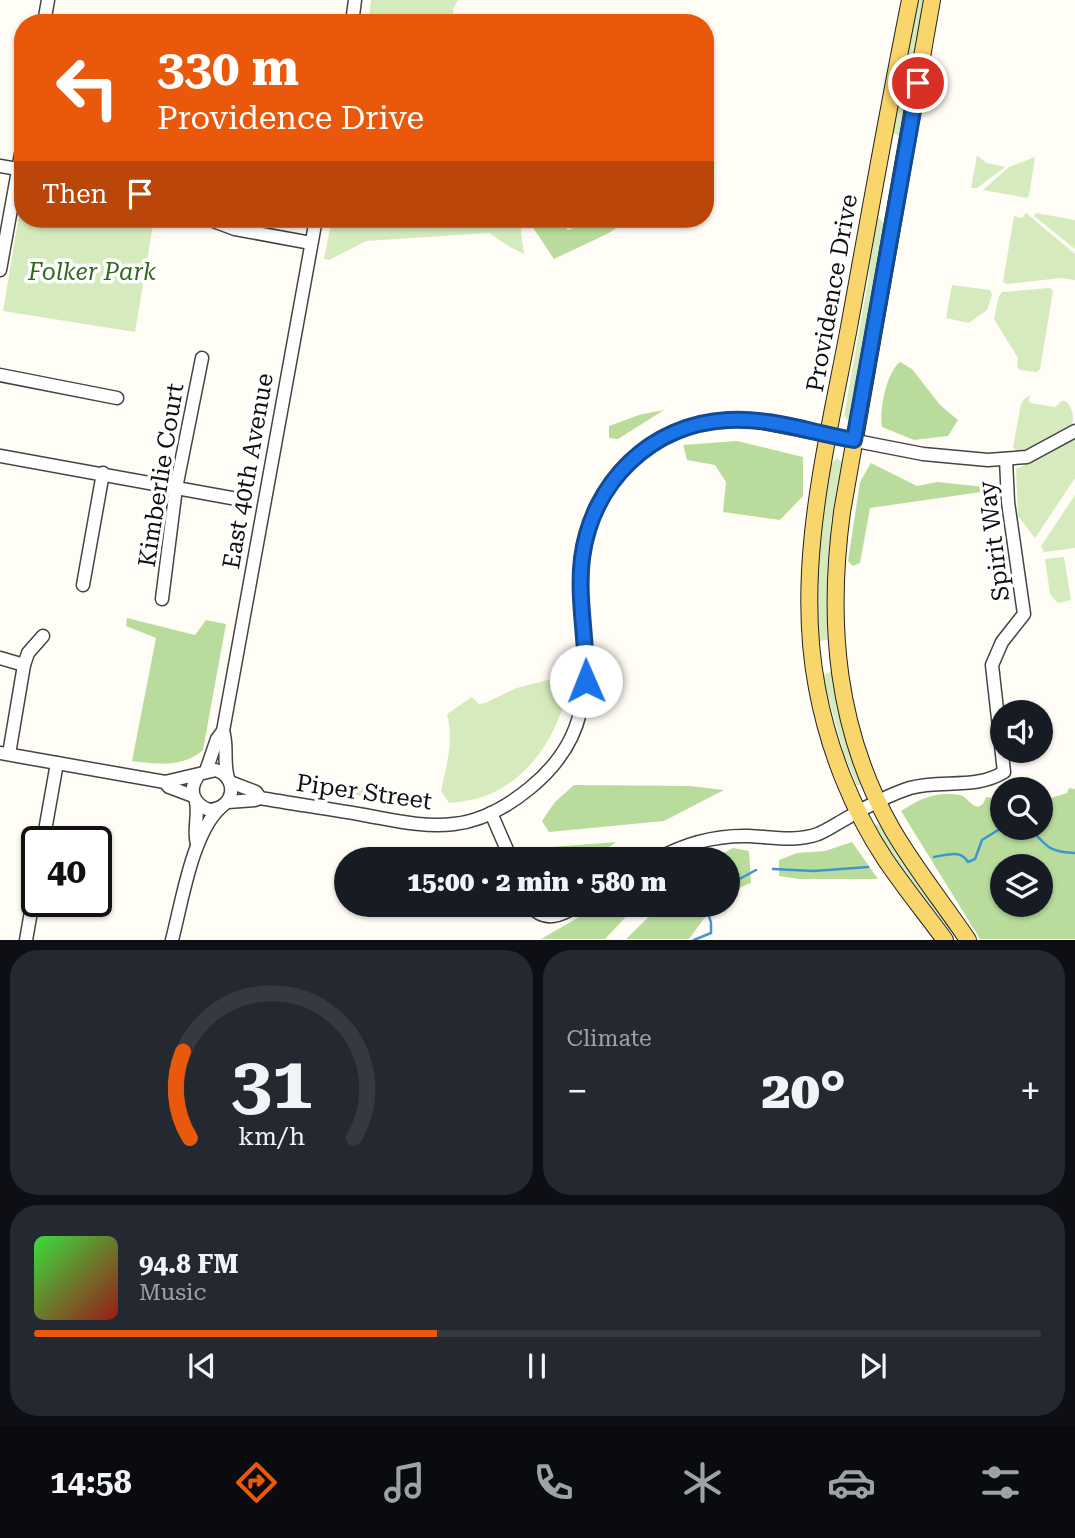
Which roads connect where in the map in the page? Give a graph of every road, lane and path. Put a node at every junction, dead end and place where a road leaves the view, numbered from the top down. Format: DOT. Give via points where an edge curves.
graph roads {
  1 [pos="910,0"];
  2 [pos="930,0"];
  3 [pos="881,149"];
  4 [pos="906,153"];
  5 [pos="14,200"];
  6 [pos="232,228"];
  7 [pos="314,228"];
  8 [pos="311,243"];
  9 [pos="0,270"];
  10 [pos="202,358"];
  11 [pos="0,376"];
  12 [pos="117,398"];
  13 [pos="1075,431"];
  14 [pos="828,435"];
  15 [pos="854,440"];
  16 [pos="0,456"];
  17 [pos="1006,459"];
  18 [pos="103,473"];
  19 [pos="176,488"];
  20 [pos="237,499"];
  21 [pos="83,585"];
  22 [pos="162,599"];
  23 [pos="43,636"];
  24 [pos="0,657"];
  25 [pos="24,665"];
  26 [pos="223,731"];
  27 [pos="4,753"];
  28 [pos="57,763"];
  29 [pos="202,774"];
  30 [pos="229,780"];
  31 [pos="164,782"];
  32 [pos="260,798"];
  33 [pos="194,799"];
  34 [pos="879,802"];
  35 [pos="224,805"];
  36 [pos="859,811"];
  37 [pos="491,813"];
  38 [pos="46,826"];
  39 [pos="197,844"];
  40 [pos="506,847"];
  41 [pos="678,847"];
  42 [pos="30,917"];
  43 [pos="26,940"];
  44 [pos="173,940"];
  45 [pos="945,940"];
  46 [pos="968,940"];
  1 -- 3 [label="main road, Providence Drive"];
  2 -- 4 [label="main road, Providence Drive"];
  3 -- 4 [label="main road"];
  3 -- 14 [label="main road, Providence Drive"];
  4 -- 15 [label="main road, Providence Drive"];
  5 -- 9 [label="street"];
  6 -- 8 [label="street"];
  7 -- 8 [label="street, East 40th Avenue"];
  8 -- 26 [label="street, East 40th Avenue"];
  10 -- 19 [label="street, Kimberlie Court"];
  11 -- 12 [label="street"];
  13 -- 17 [label="street, Piper Street" via="1027,457"];
  14 -- 15 [label="street, Piper Street"];
  14 -- 36 [label="main road, Providence Drive" via="810,558 811,649 833,749"];
  14 -- 37 [label="street, Piper Street" via="754,421 702,423 667,436 626,464 593,512 587,531 582,561 586,681 578,718 549,771"];
  15 -- 17 [label="street, Piper Street" via="952,458"];
  15 -- 34 [label="main road, Providence Drive" via="837,551 834,621 844,696 859,753"];
  16 -- 18 [label="street"];
  17 -- 34 [label="street, Spirit Way" via="1024,614 1002,642 992,665 1004,772 977,781 911,788"];
  18 -- 19 [label="street"];
  18 -- 21 [label="street"];
  19 -- 20 [label="street"];
  19 -- 22 [label="street, Kimberlie Court"];
  23 -- 25 [label="street"];
  24 -- 25 [label="street"];
  25 -- 27 [label="street"];
  26 -- 29 [label="street, East 40th Avenue"];
  26 -- 30 [label="street, East 40th Avenue"];
  27 -- 28 [label="street, Piper Street"];
  28 -- 31 [label="street, Piper Street"];
  28 -- 38 [label="street"];
  29 -- 30 [label="street, Piper Street" via="220,772"];
  29 -- 31 [label="street, Piper Street"];
  29 -- 33 [label="street" via="193,785"];
  30 -- 32 [label="street, Piper Street"];
  30 -- 35 [label="street" via="232,792"];
  31 -- 33 [label="street, Piper Street"];
  32 -- 35 [label="street, Piper Street"];
  32 -- 37 [label="street, Piper Street" via="407,823 453,824"];
  33 -- 35 [label="street, Piper Street" via="209,810"];
  33 -- 39 [label="street"];
  34 -- 36 [label="street"];
  34 -- 46 [label="main road, Providence Drive"];
  35 -- 39 [label="street"];
  36 -- 41 [label="street" via="820,834 791,839 735,836"];
  36 -- 45 [label="main road, Providence Drive" via="885,858"];
  37 -- 40 [label="street"];
  39 -- 44 [label="street"];
  42 -- 43 [label="street"];
}
